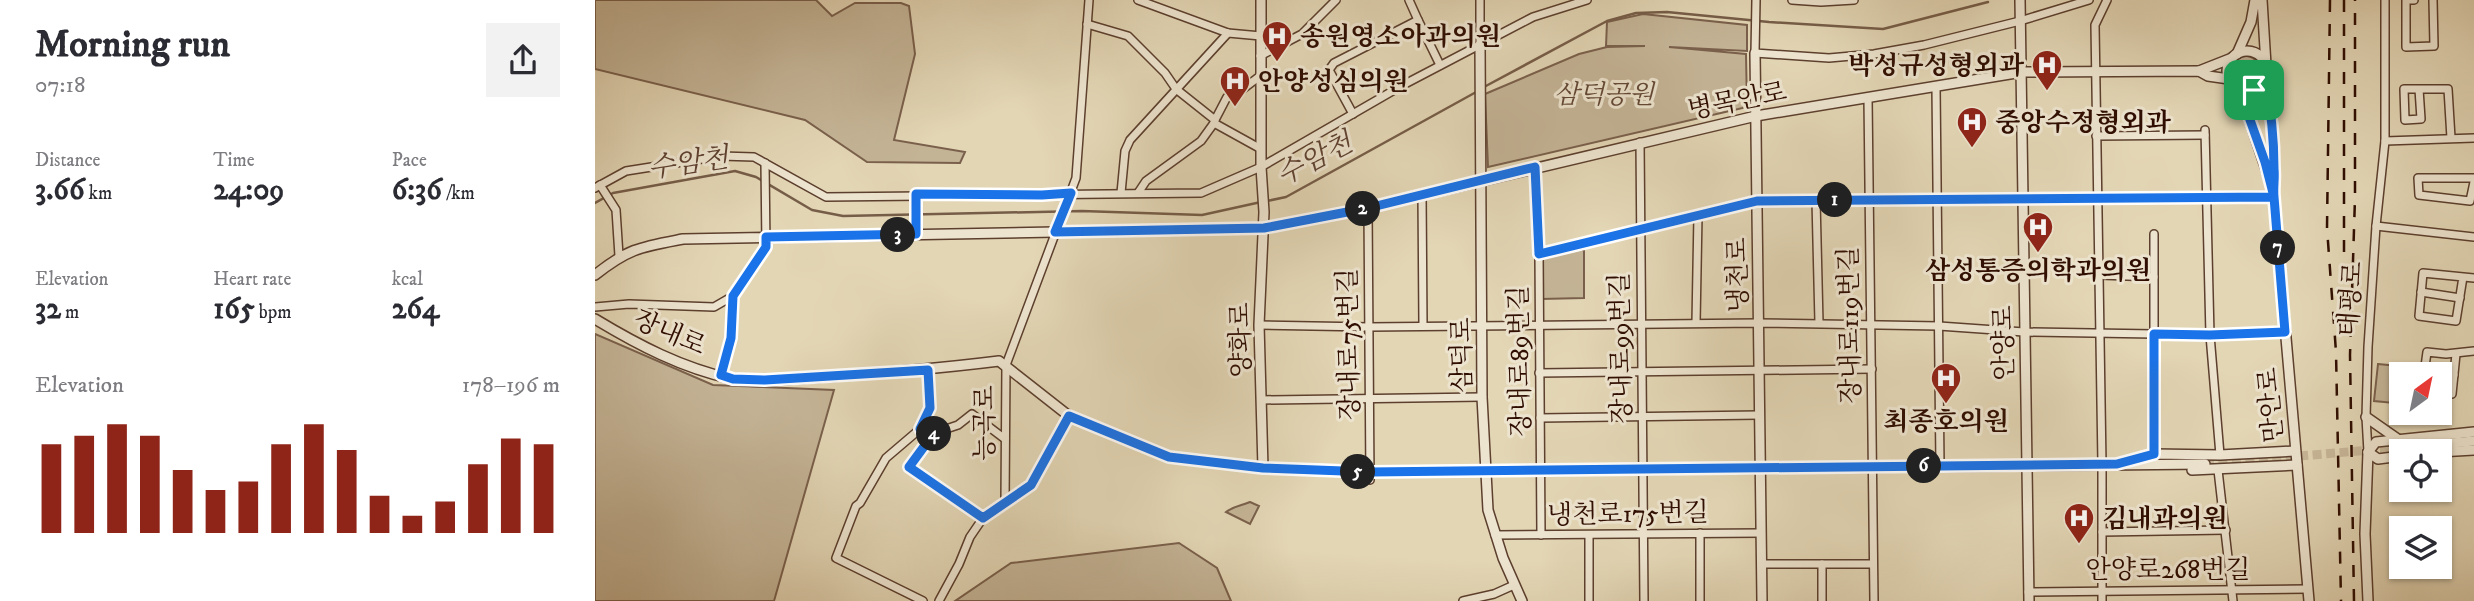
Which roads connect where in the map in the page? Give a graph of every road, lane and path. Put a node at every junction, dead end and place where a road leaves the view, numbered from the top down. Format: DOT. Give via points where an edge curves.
graph roads {
  1 [pos="1089,0"];
  2 [pos="1138,0"];
  3 [pos="1261,0"];
  4 [pos="1336,0"];
  5 [pos="1409,0"];
  6 [pos="1480,0"];
  7 [pos="1587,0"];
  8 [pos="1792,0"];
  9 [pos="1854,0"];
  10 [pos="2020,0"];
  11 [pos="2089,0"];
  12 [pos="2107,0"];
  13 [pos="2255,0"];
  14 [pos="2262,0"];
  15 [pos="2385,0"];
  16 [pos="2414,0"];
  17 [pos="2433,0"];
  18 [pos="1756,4"];
  19 [pos="1418,20"];
  20 [pos="2020,21"];
  21 [pos="1087,24"];
  22 [pos="1228,33"];
  23 [pos="1261,36"];
  24 [pos="1480,45"];
  25 [pos="1755,53"];
  26 [pos="1260,56"];
  27 [pos="2235,56"];
  28 [pos="1440,65"];
  29 [pos="2266,66"];
  30 [pos="2096,71"];
  31 [pos="2199,71"];
  32 [pos="2022,72"];
  33 [pos="1260,76"];
  34 [pos="2229,79"];
  35 [pos="2265,80"];
  36 [pos="1936,87"];
  37 [pos="1176,89"];
  38 [pos="2239,89"];
  39 [pos="2419,89"];
  40 [pos="1868,97"];
  41 [pos="1353,114"];
  42 [pos="1756,116"];
  43 [pos="1215,122"];
  44 [pos="2096,136"];
  45 [pos="2451,138"];
  46 [pos="2474,138"];
  47 [pos="2385,141"];
  48 [pos="1640,142"];
  49 [pos="1261,149"];
  50 [pos="765,167"];
  51 [pos="1261,167"];
  52 [pos="1535,167"];
  53 [pos="1480,180"];
  54 [pos="2474,180"];
  55 [pos="599,187"];
  56 [pos="1121,193"];
  57 [pos="1138,193"];
  58 [pos="2273,193"];
  59 [pos="1422,194"];
  60 [pos="1071,196"];
  61 [pos="2207,196"];
  62 [pos="916,198"];
  63 [pos="1868,199"];
  64 [pos="2022,199"];
  65 [pos="2097,199"];
  66 [pos="1816,200"];
  67 [pos="1937,200"];
  68 [pos="1757,201"];
  69 [pos="1368,208"];
  70 [pos="1698,215"];
  71 [pos="2376,226"];
  72 [pos="1264,228"];
  73 [pos="1640,230"];
  74 [pos="1055,232"];
  75 [pos="916,234"];
  76 [pos="2154,234"];
  77 [pos="766,237"];
  78 [pos="2474,237"];
  79 [pos="1539,254"];
  80 [pos="619,256"];
  81 [pos="595,275"];
  82 [pos="2100,275"];
  83 [pos="2154,277"];
  84 [pos="2463,277"];
  85 [pos="2474,278"];
  86 [pos="2421,292"];
  87 [pos="733,296"];
  88 [pos="2460,298"];
  89 [pos="595,307"];
  90 [pos="595,319"];
  91 [pos="1641,323"];
  92 [pos="1696,323"];
  93 [pos="1758,323"];
  94 [pos="1819,323"];
  95 [pos="1869,324"];
  96 [pos="1259,325"];
  97 [pos="1482,325"];
  98 [pos="1538,325"];
  99 [pos="1423,326"];
  100 [pos="1939,326"];
  101 [pos="1369,327"];
  102 [pos="2024,332"];
  103 [pos="2285,332"];
  104 [pos="2100,333"];
  105 [pos="2154,334"];
  106 [pos="2210,335"];
  107 [pos="2474,351"];
  108 [pos="2456,354"];
  109 [pos="2426,362"];
  110 [pos="1006,365"];
  111 [pos="1872,369"];
  112 [pos="928,370"];
  113 [pos="1759,370"];
  114 [pos="1642,372"];
  115 [pos="1539,373"];
  116 [pos="721,375"];
  117 [pos="2454,375"];
  118 [pos="2452,394"];
  119 [pos="1482,397"];
  120 [pos="1370,398"];
  121 [pos="1262,400"];
  122 [pos="1759,415"];
  123 [pos="1069,416"];
  124 [pos="1642,417"];
  125 [pos="2366,417"];
  126 [pos="1540,418"];
  127 [pos="920,429"];
  128 [pos="2474,432"];
  129 [pos="934,433"];
  130 [pos="1005,439"];
  131 [pos="2398,439"];
  132 [pos="2408,439"];
  133 [pos="2389,441"];
  134 [pos="2474,441"];
  135 [pos="2452,443"];
  136 [pos="2474,450"];
  137 [pos="2295,451"];
  138 [pos="2452,451"];
  139 [pos="2368,452"];
  140 [pos="2154,454"];
  141 [pos="2220,455"];
  142 [pos="2389,458"];
  143 [pos="2102,464"];
  144 [pos="2117,464"];
  145 [pos="2205,464"];
  146 [pos="2297,465"];
  147 [pos="1940,466"];
  148 [pos="2026,466"];
  149 [pos="1263,468"];
  150 [pos="1873,468"];
  151 [pos="1642,469"];
  152 [pos="1761,469"];
  153 [pos="1541,470"];
  154 [pos="2218,470"];
  155 [pos="1485,471"];
  156 [pos="1370,476"];
  157 [pos="1005,502"];
  158 [pos="983,518"];
  159 [pos="2226,530"];
  160 [pos="2102,532"];
  161 [pos="1700,533"];
  162 [pos="1761,533"];
  163 [pos="1643,534"];
  164 [pos="1495,535"];
  165 [pos="1541,535"];
  166 [pos="1589,535"];
  167 [pos="1761,564"];
  168 [pos="1822,564"];
  169 [pos="1873,564"];
  170 [pos="1514,584"];
  171 [pos="2307,589"];
  172 [pos="2102,590"];
  173 [pos="2232,590"];
  174 [pos="2029,596"];
  175 [pos="923,601"];
  176 [pos="939,601"];
  177 [pos="1463,601"];
  178 [pos="1522,601"];
  179 [pos="1589,601"];
  180 [pos="1644,601"];
  181 [pos="1700,601"];
  182 [pos="1762,601"];
  183 [pos="1822,601"];
  184 [pos="1874,601"];
  185 [pos="2102,601"];
  186 [pos="2233,601"];
  187 [pos="2309,601"];
  188 [pos="2368,601"];
  1 -- 21 [label="street, 능곡로"];
  2 -- 22 [label="street"];
  3 -- 23 [label="street"];
  4 -- 26 [label="street" via="1302,34"];
  5 -- 19 [label="street"];
  6 -- 24 [label="street"];
  7 -- 24 [label="street" via="1533,17"];
  8 -- 9 [label="street"];
  10 -- 20 [label="street, 안양로"];
  11 -- 20 [label="street"];
  12 -- 30 [label="street" via="2095,25"];
  13 -- 27 [label="street" via="2251,22"];
  14 -- 29 [label="street"];
  15 -- 47 [label="street, 태평로"];
  16 -- 17 [label="street" via="2406,0 2406,47 2434,46"];
  18 -- 25 [label="street"];
  19 -- 28 [label="street"];
  19 -- 41 [label="street" via="1333,63 1329,70"];
  20 -- 25 [label="street" via="1874,54 1829,58"];
  20 -- 32 [label="street, 안양로"];
  21 -- 37 [label="street" via="1128,36"];
  21 -- 60 [label="street, 능곡로"];
  22 -- 23 [label="street"];
  22 -- 37 [label="street"];
  23 -- 26 [label="street"];
  24 -- 28 [label="street"];
  24 -- 53 [label="street, 삼덕로"];
  25 -- 42 [label="street, 냉천로"];
  26 -- 33 [label="street"];
  27 -- 29 [label="street" via="2252,52"];
  27 -- 31 [label="street"];
  27 -- 34 [label="street" via="2228,64"];
  28 -- 41 [label="street"];
  29 -- 35 [label="street"];
  30 -- 31 [label="street, 병목안로"];
  30 -- 32 [label="street, 병목안로"];
  30 -- 44 [label="street"];
  31 -- 34 [label="street"];
  32 -- 36 [label="street, 병목안로"];
  32 -- 64 [label="street, 안양로"];
  33 -- 43 [label="street" via="1227,97"];
  33 -- 49 [label="street"];
  34 -- 38 [label="street"];
  35 -- 38 [label="street" via="2254,90"];
  35 -- 58 [label="street, 만안로" via="2275,171"];
  36 -- 40 [label="street, 병목안로"];
  36 -- 67 [label="street"];
  37 -- 43 [label="street"];
  37 -- 56 [label="street" via="1126,146"];
  38 -- 58 [label="street"];
  39 -- 39 [label="street" via="2404,89 2405,120 2421,120"];
  39 -- 45 [label="street" via="2448,89"];
  40 -- 42 [label="street, 병목안로"];
  40 -- 63 [label="street, 장내로119번길"];
  41 -- 51 [label="street"];
  42 -- 48 [label="street, 병목안로"];
  42 -- 68 [label="street, 냉천로"];
  43 -- 49 [label="street"];
  43 -- 57 [label="street" via="1201,141 1146,181"];
  44 -- 61 [label="street" via="2205,133"];
  44 -- 65 [label="street"];
  45 -- 46 [label="street"];
  45 -- 47 [label="street"];
  47 -- 71 [label="street, 태평로"];
  48 -- 52 [label="street, 병목안로"];
  48 -- 73 [label="street, 장내로99번길"];
  49 -- 51 [label="street"];
  50 -- 55 [label="street" via="754,158 721,156 627,171"];
  50 -- 62 [label="street" via="826,197"];
  50 -- 77 [label="street"];
  51 -- 57 [label="street" via="1201,193"];
  51 -- 72 [label="street, 양화로"];
  52 -- 53 [label="street, 병목안로"];
  52 -- 79 [label="street, 장내로89번길"];
  53 -- 59 [label="street, 병목안로"];
  53 -- 97 [label="street, 삼덕로"];
  54 -- 54 [label="street" via="2470,201 2419,195 2418,178"];
  55 -- 80 [label="street" via="615,206"];
  56 -- 57 [label="street"];
  56 -- 60 [label="street"];
  58 -- 61 [label="street"];
  58 -- 103 [label="street, 만안로"];
  59 -- 69 [label="street, 병목안로"];
  59 -- 99 [label="street"];
  60 -- 62 [label="street"];
  60 -- 74 [label="street, 능곡로"];
  61 -- 65 [label="street"];
  61 -- 106 [label="street"];
  62 -- 75 [label="street"];
  63 -- 66 [label="street"];
  63 -- 67 [label="street"];
  63 -- 95 [label="street, 장내로119번길"];
  64 -- 65 [label="street"];
  64 -- 67 [label="street"];
  64 -- 102 [label="street, 안양로"];
  65 -- 82 [label="street"];
  66 -- 68 [label="street"];
  66 -- 94 [label="street"];
  67 -- 100 [label="street"];
  68 -- 70 [label="street"];
  68 -- 93 [label="street, 냉천로"];
  69 -- 72 [label="street, 병목안로"];
  69 -- 101 [label="street, 장내로75번길"];
  70 -- 73 [label="street"];
  70 -- 92 [label="street"];
  71 -- 78 [label="street"];
  71 -- 125 [label="street, 태평로"];
  72 -- 74 [label="street, 병목안로"];
  72 -- 96 [label="street, 양화로"];
  73 -- 79 [label="street"];
  73 -- 91 [label="street, 장내로99번길"];
  74 -- 75 [label="street, 병목안로"];
  74 -- 110 [label="street, 능곡로"];
  75 -- 77 [label="street, 병목안로"];
  76 -- 83 [label="street"];
  77 -- 80 [label="street, 병목안로" via="683,239 635,248"];
  77 -- 87 [label="street" via="766,247"];
  79 -- 98 [label="street, 장내로89번길"];
  80 -- 81 [label="street, 병목안로"];
  82 -- 83 [label="street"];
  82 -- 104 [label="street"];
  83 -- 105 [label="street"];
  84 -- 85 [label="street"];
  84 -- 86 [label="street" via="2423,273"];
  84 -- 88 [label="street"];
  86 -- 88 [label="street"];
  86 -- 88 [label="street" via="2419,316 2456,321"];
  87 -- 89 [label="street" via="714,307"];
  87 -- 116 [label="street" via="731,338"];
  90 -- 116 [label="street, 장내로" via="640,346"];
  91 -- 92 [label="street"];
  91 -- 98 [label="street"];
  91 -- 114 [label="street, 장내로99번길"];
  92 -- 93 [label="street"];
  93 -- 94 [label="street"];
  93 -- 113 [label="street, 냉천로"];
  94 -- 95 [label="street"];
  95 -- 100 [label="street"];
  95 -- 111 [label="street, 장내로119번길"];
  96 -- 101 [label="street"];
  96 -- 121 [label="street, 양화로"];
  97 -- 98 [label="street"];
  97 -- 99 [label="street"];
  97 -- 119 [label="street, 삼덕로"];
  98 -- 115 [label="street, 장내로89번길"];
  99 -- 101 [label="street"];
  100 -- 102 [label="street"];
  100 -- 147 [label="street"];
  101 -- 120 [label="street, 장내로75번길"];
  102 -- 104 [label="street"];
  102 -- 148 [label="street, 안양로"];
  103 -- 106 [label="street"];
  103 -- 137 [label="street, 만안로"];
  104 -- 105 [label="street"];
  104 -- 143 [label="street"];
  105 -- 106 [label="street"];
  105 -- 140 [label="street"];
  106 -- 141 [label="street"];
  107 -- 108 [label="street"];
  108 -- 109 [label="street" via="2427,352"];
  108 -- 117 [label="street"];
  110 -- 112 [label="street, 장내로" via="999,361"];
  110 -- 123 [label="street"];
  110 -- 130 [label="street, 능곡로"];
  111 -- 113 [label="street"];
  111 -- 150 [label="street, 장내로119번길"];
  112 -- 116 [label="street, 장내로" via="765,380"];
  112 -- 127 [label="street" via="930,408"];
  113 -- 114 [label="street"];
  113 -- 122 [label="street, 냉천로"];
  114 -- 115 [label="street"];
  114 -- 124 [label="street, 장내로99번길"];
  115 -- 126 [label="street, 장내로89번길"];
  117 -- 118 [label="street"];
  119 -- 120 [label="street"];
  119 -- 155 [label="street, 삼덕로"];
  120 -- 121 [label="street"];
  120 -- 156 [label="street, 장내로75번길"];
  121 -- 149 [label="street, 양화로"];
  122 -- 124 [label="street"];
  122 -- 152 [label="street, 냉천로"];
  123 -- 149 [label="street" via="1169,457"];
  123 -- 157 [label="street" via="1031,485"];
  124 -- 126 [label="street"];
  124 -- 151 [label="street, 장내로99번길"];
  125 -- 131 [label="street"];
  125 -- 139 [label="street, 태평로"];
  126 -- 153 [label="street, 장내로89번길"];
  127 -- 129 [label="street"];
  127 -- 175 [label="street" via="879,467 856,506 836,558"];
  128 -- 132 [label="street"];
  129 -- 130 [label="street" via="958,425 972,414"];
  129 -- 158 [label="street" via="909,467"];
  130 -- 157 [label="street, 능곡로"];
  133 -- 139 [label="street" via="2376,442"];
  134 -- 135 [label="street"];
  136 -- 138 [label="street"];
  137 -- 141 [label="street"];
  137 -- 146 [label="street, 만안로"];
  139 -- 142 [label="street" via="2378,459"];
  139 -- 188 [label="street, 태평로"];
  140 -- 141 [label="street"];
  140 -- 144 [label="street"];
  143 -- 144 [label="street"];
  143 -- 148 [label="street"];
  143 -- 160 [label="street"];
  144 -- 145 [label="street"];
  144 -- 154 [label="street" via="2150,470"];
  146 -- 154 [label="street"];
  146 -- 171 [label="street, 만안로"];
  147 -- 148 [label="street"];
  147 -- 150 [label="street"];
  148 -- 174 [label="street, 안양로"];
  149 -- 156 [label="street"];
  150 -- 152 [label="street"];
  150 -- 169 [label="street, 장내로119번길"];
  151 -- 152 [label="street"];
  151 -- 153 [label="street"];
  151 -- 163 [label="street, 장내로99번길"];
  152 -- 162 [label="street, 냉천로"];
  153 -- 155 [label="street"];
  153 -- 165 [label="street"];
  154 -- 159 [label="street"];
  155 -- 156 [label="street"];
  155 -- 164 [label="street, 삼덕로" via="1487,510"];
  157 -- 158 [label="street"];
  158 -- 176 [label="street"];
  159 -- 160 [label="street"];
  159 -- 173 [label="street"];
  160 -- 172 [label="street"];
  161 -- 162 [label="street, 냉천로175번길"];
  161 -- 163 [label="street, 냉천로175번길"];
  161 -- 181 [label="street"];
  162 -- 167 [label="street, 냉천로"];
  163 -- 166 [label="street, 냉천로175번길"];
  163 -- 180 [label="street, 장내로99번길"];
  164 -- 165 [label="street, 냉천로175번길"];
  164 -- 170 [label="street, 삼덕로"];
  165 -- 166 [label="street, 냉천로175번길"];
  166 -- 179 [label="street"];
  167 -- 168 [label="street"];
  167 -- 182 [label="street, 냉천로"];
  168 -- 169 [label="street"];
  168 -- 183 [label="street"];
  169 -- 184 [label="street, 장내로119번길"];
  170 -- 177 [label="street"];
  170 -- 178 [label="street, 삼덕로"];
  171 -- 173 [label="street, 안양로268번길"];
  171 -- 187 [label="street, 만안로"];
  172 -- 173 [label="street, 안양로268번길"];
  172 -- 174 [label="street, 안양로268번길"];
  172 -- 185 [label="street"];
  173 -- 186 [label="street"];
}
